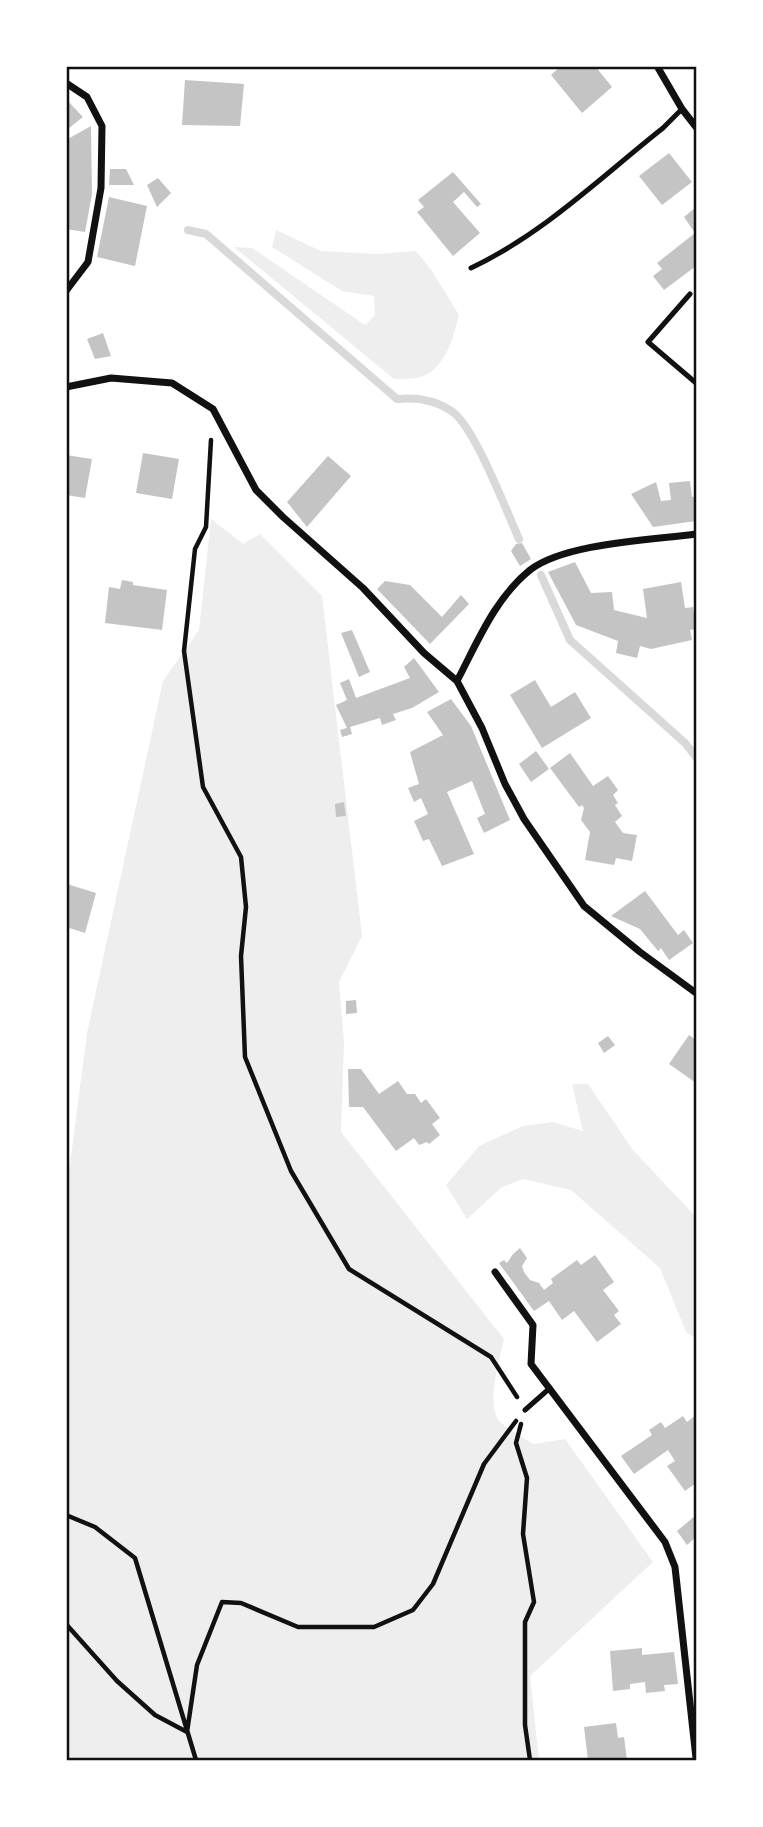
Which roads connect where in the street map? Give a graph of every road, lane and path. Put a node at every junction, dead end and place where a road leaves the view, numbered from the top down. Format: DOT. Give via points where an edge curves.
graph roads {
  1 [pos="657,66"];
  2 [pos="66,83"];
  3 [pos="682,109"];
  4 [pos="696,127"];
  5 [pos="471,268"];
  6 [pos="66,291"];
  7 [pos="690,294"];
  8 [pos="696,383"];
  9 [pos="66,387"];
  10 [pos="213,409"];
  11 [pos="696,534"];
  12 [pos="457,681"];
  13 [pos="696,993"];
  14 [pos="495,1272"];
  15 [pos="550,1388"];
  16 [pos="525,1409"];
  17 [pos="66,1515"];
  18 [pos="66,1624"];
  19 [pos="187,1732"];
  20 [pos="696,1758"];
  21 [pos="197,1760"];
  22 [pos="530,1760"];
  1 -- 3 [label="street"];
  2 -- 6 [label="street" via="87,97 102,126 101,188 88,262"];
  3 -- 4 [label="street"];
  3 -- 5 [label="lane" via="532,234"];
  7 -- 8 [label="lane" via="648,342"];
  9 -- 10 [label="street" via="111,378 172,383"];
  10 -- 12 [label="street" via="256,490"];
  10 -- 16 [label="path" via="206,527 195,549 184,651 203,787 240,857 246,907 241,957 245,1057 291,1171 349,1269 491,1357"];
  11 -- 12 [label="street" via="556,556 532,569 502,600"];
  12 -- 13 [label="street" via="524,819 584,906"];
  14 -- 15 [label="street" via="533,1325 531,1364"];
  15 -- 16 [label="lane"];
  15 -- 20 [label="street" via="665,1542 675,1567"];
  16 -- 19 [label="path" via="484,1464 433,1584 412,1610 374,1627 307,1628 241,1603 222,1602 197,1665"];
  16 -- 22 [label="path" via="516,1443 527,1478 523,1534 534,1602 525,1622 525,1725"];
  17 -- 19 [label="path" via="95,1527 135,1558"];
  18 -- 19 [label="path" via="155,1715"];
  19 -- 21 [label="path"];
}
